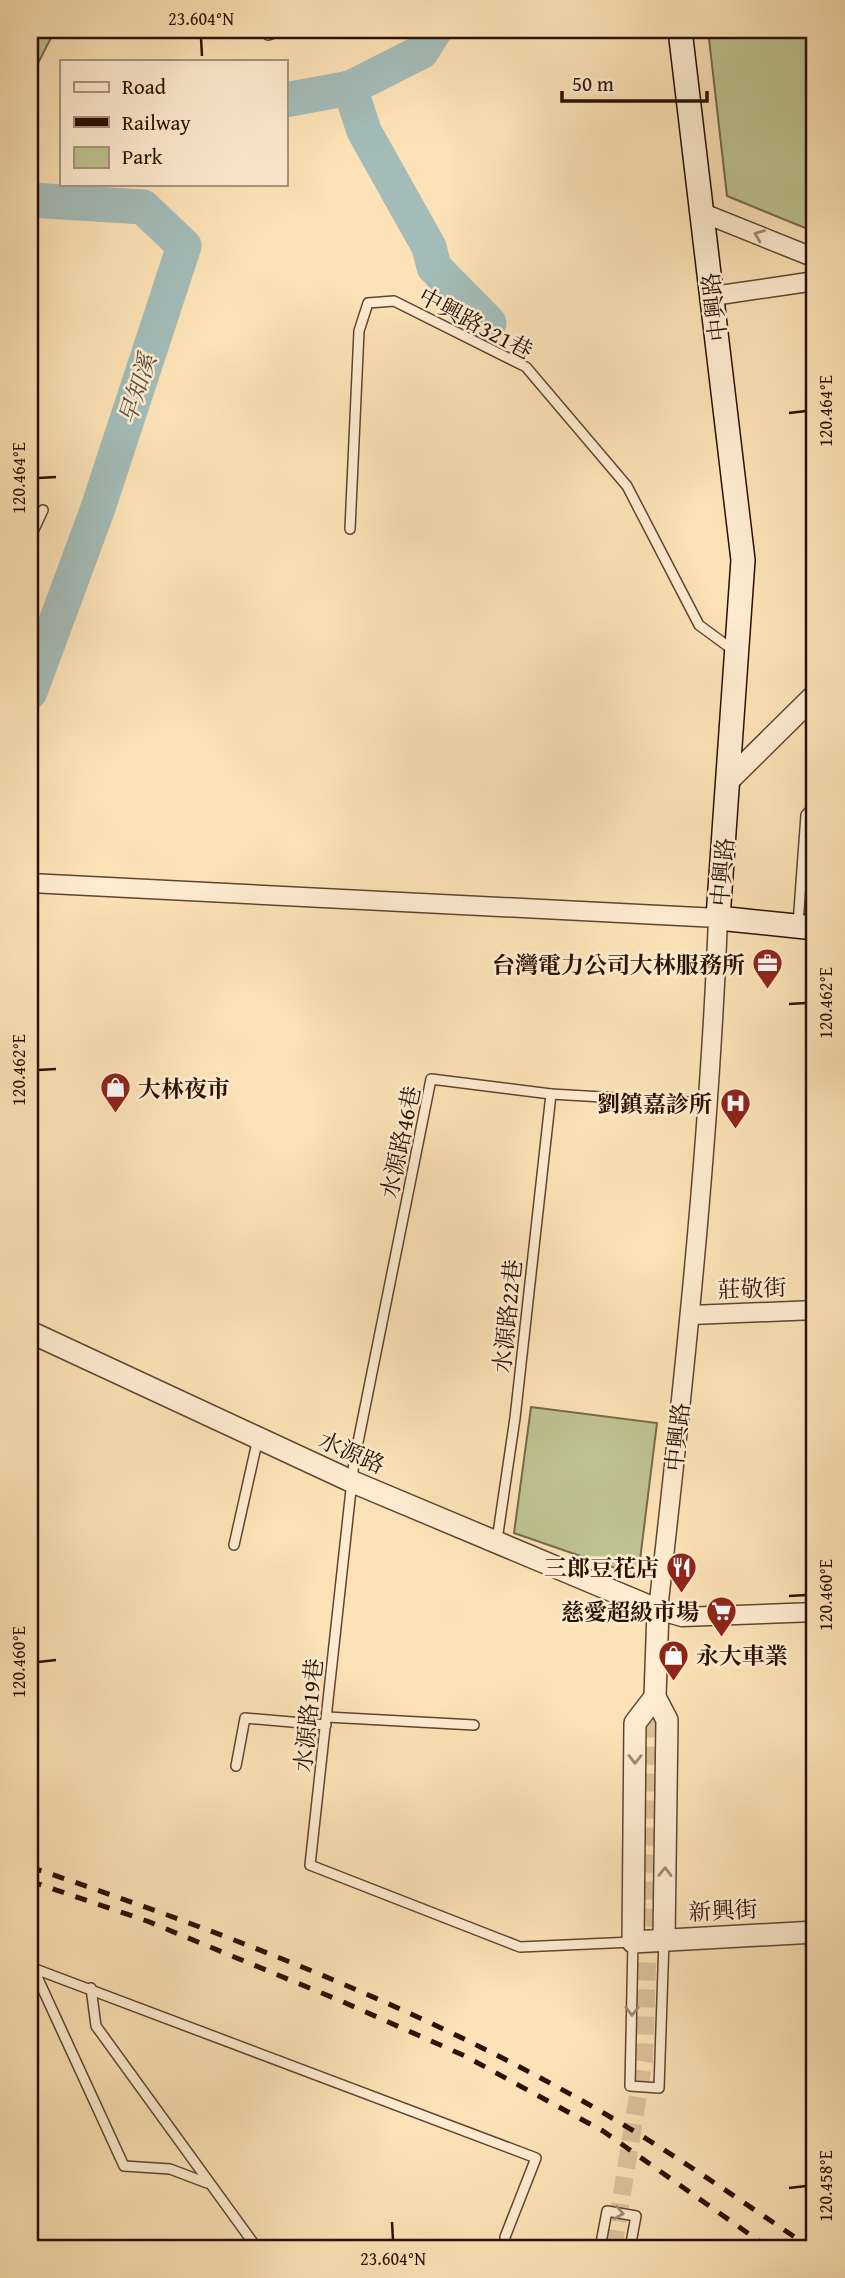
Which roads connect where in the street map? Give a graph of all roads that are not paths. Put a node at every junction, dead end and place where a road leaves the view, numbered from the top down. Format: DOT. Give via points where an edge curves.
graph roads {
  1 [pos="284,30"];
  2 [pos="680,30"];
  3 [pos="268,35"];
  4 [pos="703,213"];
  5 [pos="815,258"];
  6 [pos="815,281"];
  7 [pos="713,296"];
  8 [pos="43,510"];
  9 [pos="351,529"];
  10 [pos="30,537"];
  11 [pos="735,651"];
  12 [pos="815,695"];
  13 [pos="729,780"];
  14 [pos="815,805"];
  15 [pos="30,883"];
  16 [pos="718,918"];
  17 [pos="807,927"];
  18 [pos="551,1094"];
  19 [pos="706,1103"];
  20 [pos="815,1310"];
  21 [pos="691,1315"];
  22 [pos="30,1332"];
  23 [pos="258,1438"];
  24 [pos="353,1482"];
  25 [pos="497,1542"];
  26 [pos="234,1545"];
  27 [pos="658,1610"];
  28 [pos="815,1612"];
  29 [pos="655,1706"];
  30 [pos="326,1721"];
  31 [pos="474,1725"];
  32 [pos="236,1766"];
  33 [pos="815,1932"];
  34 [pos="664,1940"];
  35 [pos="633,1942"];
  36 [pos="31,1967"];
  37 [pos="91,1988"];
  38 [pos="209,2183"];
  39 [pos="505,2237"];
  40 [pos="257,2248"];
  41 [pos="600,2248"];
  42 [pos="631,2248"];
  1 -- 3 [label="lane"];
  2 -- 4 [label="main road, 中興路"];
  5 -- 4 [label="street, one-way"];
  4 -- 7 [label="main road, 中興路"];
  6 -- 7 [label="street"];
  7 -- 11 [label="main road, 中興路" via="743,560"];
  8 -- 10 [label="lane"];
  9 -- 11 [label="lane, 中興路321巷" via="359,331 368,303 394,301 526,367 627,486 699,625"];
  11 -- 13 [label="main road, 中興路"];
  12 -- 13 [label="street"];
  13 -- 16 [label="main road, 中興路"];
  14 -- 17 [label="lane" via="806,815"];
  15 -- 16 [label="street"];
  16 -- 17 [label="main road"];
  16 -- 19 [label="street, 中興路"];
  18 -- 19 [label="lane, 水源路46巷"];
  18 -- 24 [label="lane, 水源路46巷" via="431,1079"];
  18 -- 25 [label="lane, 水源路22巷"];
  19 -- 21 [label="street, 中興路"];
  20 -- 21 [label="street, 莊敬街"];
  21 -- 27 [label="street, 中興路"];
  22 -- 23 [label="street, 水源路"];
  23 -- 24 [label="street, 水源路"];
  23 -- 26 [label="lane"];
  24 -- 25 [label="street, 水源路"];
  24 -- 30 [label="lane, 水源路19巷"];
  25 -- 27 [label="street, 水源路"];
  27 -- 28 [label="street" via="682,1617"];
  27 -- 29 [label="street, 中興路"];
  34 -- 29 [label="street, one-way" via="667,1720"];
  29 -- 35 [label="street, one-way" via="635,1723"];
  30 -- 31 [label="lane"];
  30 -- 32 [label="lane" via="244,1718"];
  30 -- 35 [label="lane, 水源路19巷" via="310,1865 520,1947"];
  33 -- 34 [label="street, 新興街"];
  34 -- 35 [label="street, 新興街"];
  35 -- 34 [label="lane, one-way" via="630,2087 659,2088"];
  36 -- 37 [label="lane"];
  36 -- 38 [label="lane" via="124,2166 170,2169"];
  37 -- 38 [label="lane" via="96,2026"];
  37 -- 39 [label="lane" via="536,2158"];
  38 -- 40 [label="lane"];
  41 -- 42 [label="lane, one-way" via="607,2211 636,2216"];
}
